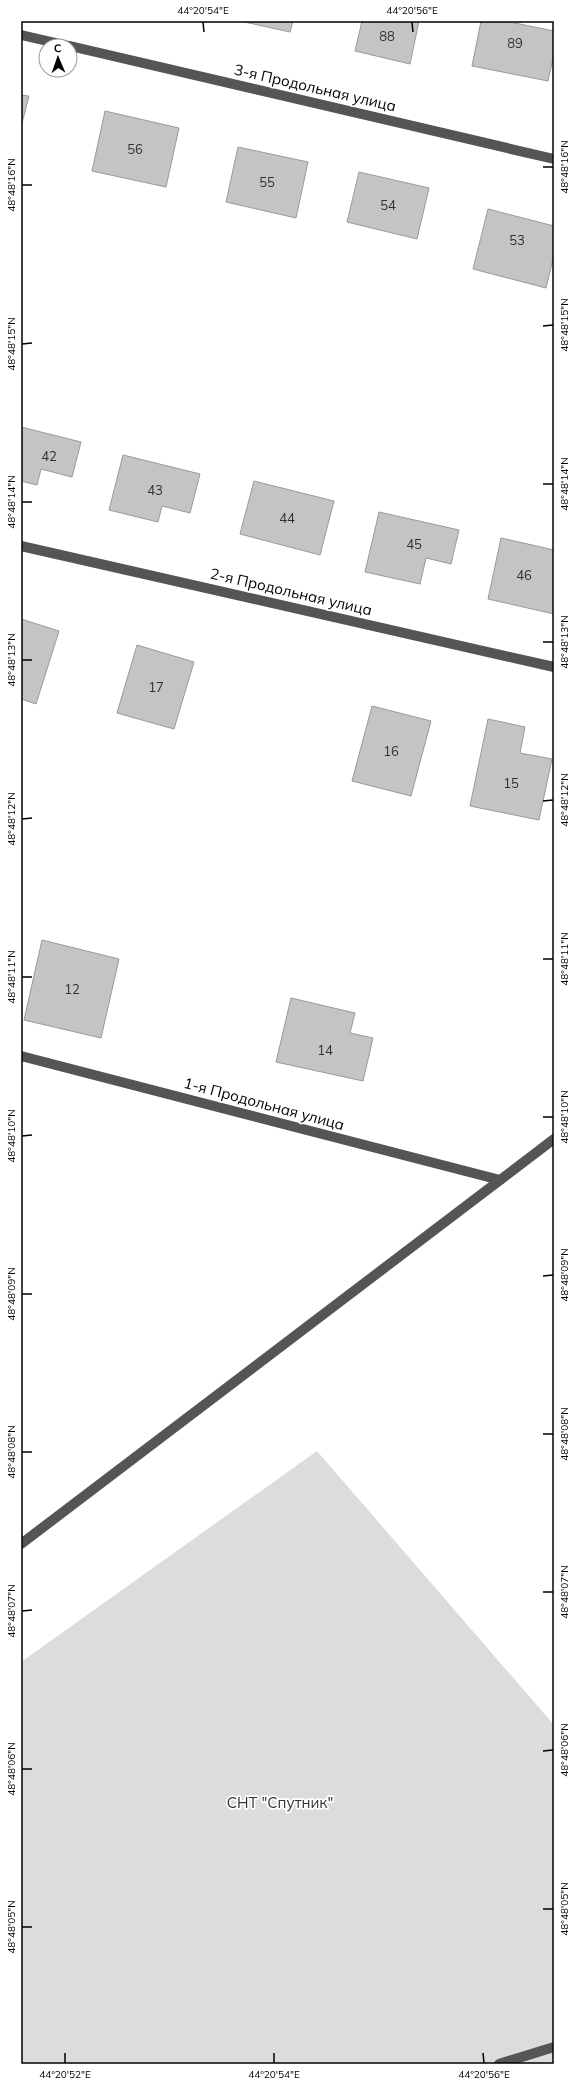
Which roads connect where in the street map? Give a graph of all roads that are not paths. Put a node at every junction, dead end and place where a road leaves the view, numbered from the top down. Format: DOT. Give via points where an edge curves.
graph roads {
  1 [pos="21,35"];
  2 [pos="38,39"];
  3 [pos="78,48"];
  4 [pos="554,159"];
  5 [pos="21,546"];
  6 [pos="554,667"];
  7 [pos="21,1056"];
  8 [pos="554,1139"];
  9 [pos="500,1180"];
  10 [pos="21,1544"];
  11 [pos="554,2047"];
  12 [pos="499,2064"];
  1 -- 2 [label="street, 3-я Продольная улица"];
  3 -- 4 [label="street, 3-я Продольная улица"];
  5 -- 6 [label="street, 2-я Продольная улица"];
  7 -- 9 [label="street, 1-я Продольная улица"];
  8 -- 9 [label="street"];
  9 -- 10 [label="street"];
  11 -- 12 [label="street"];
}
